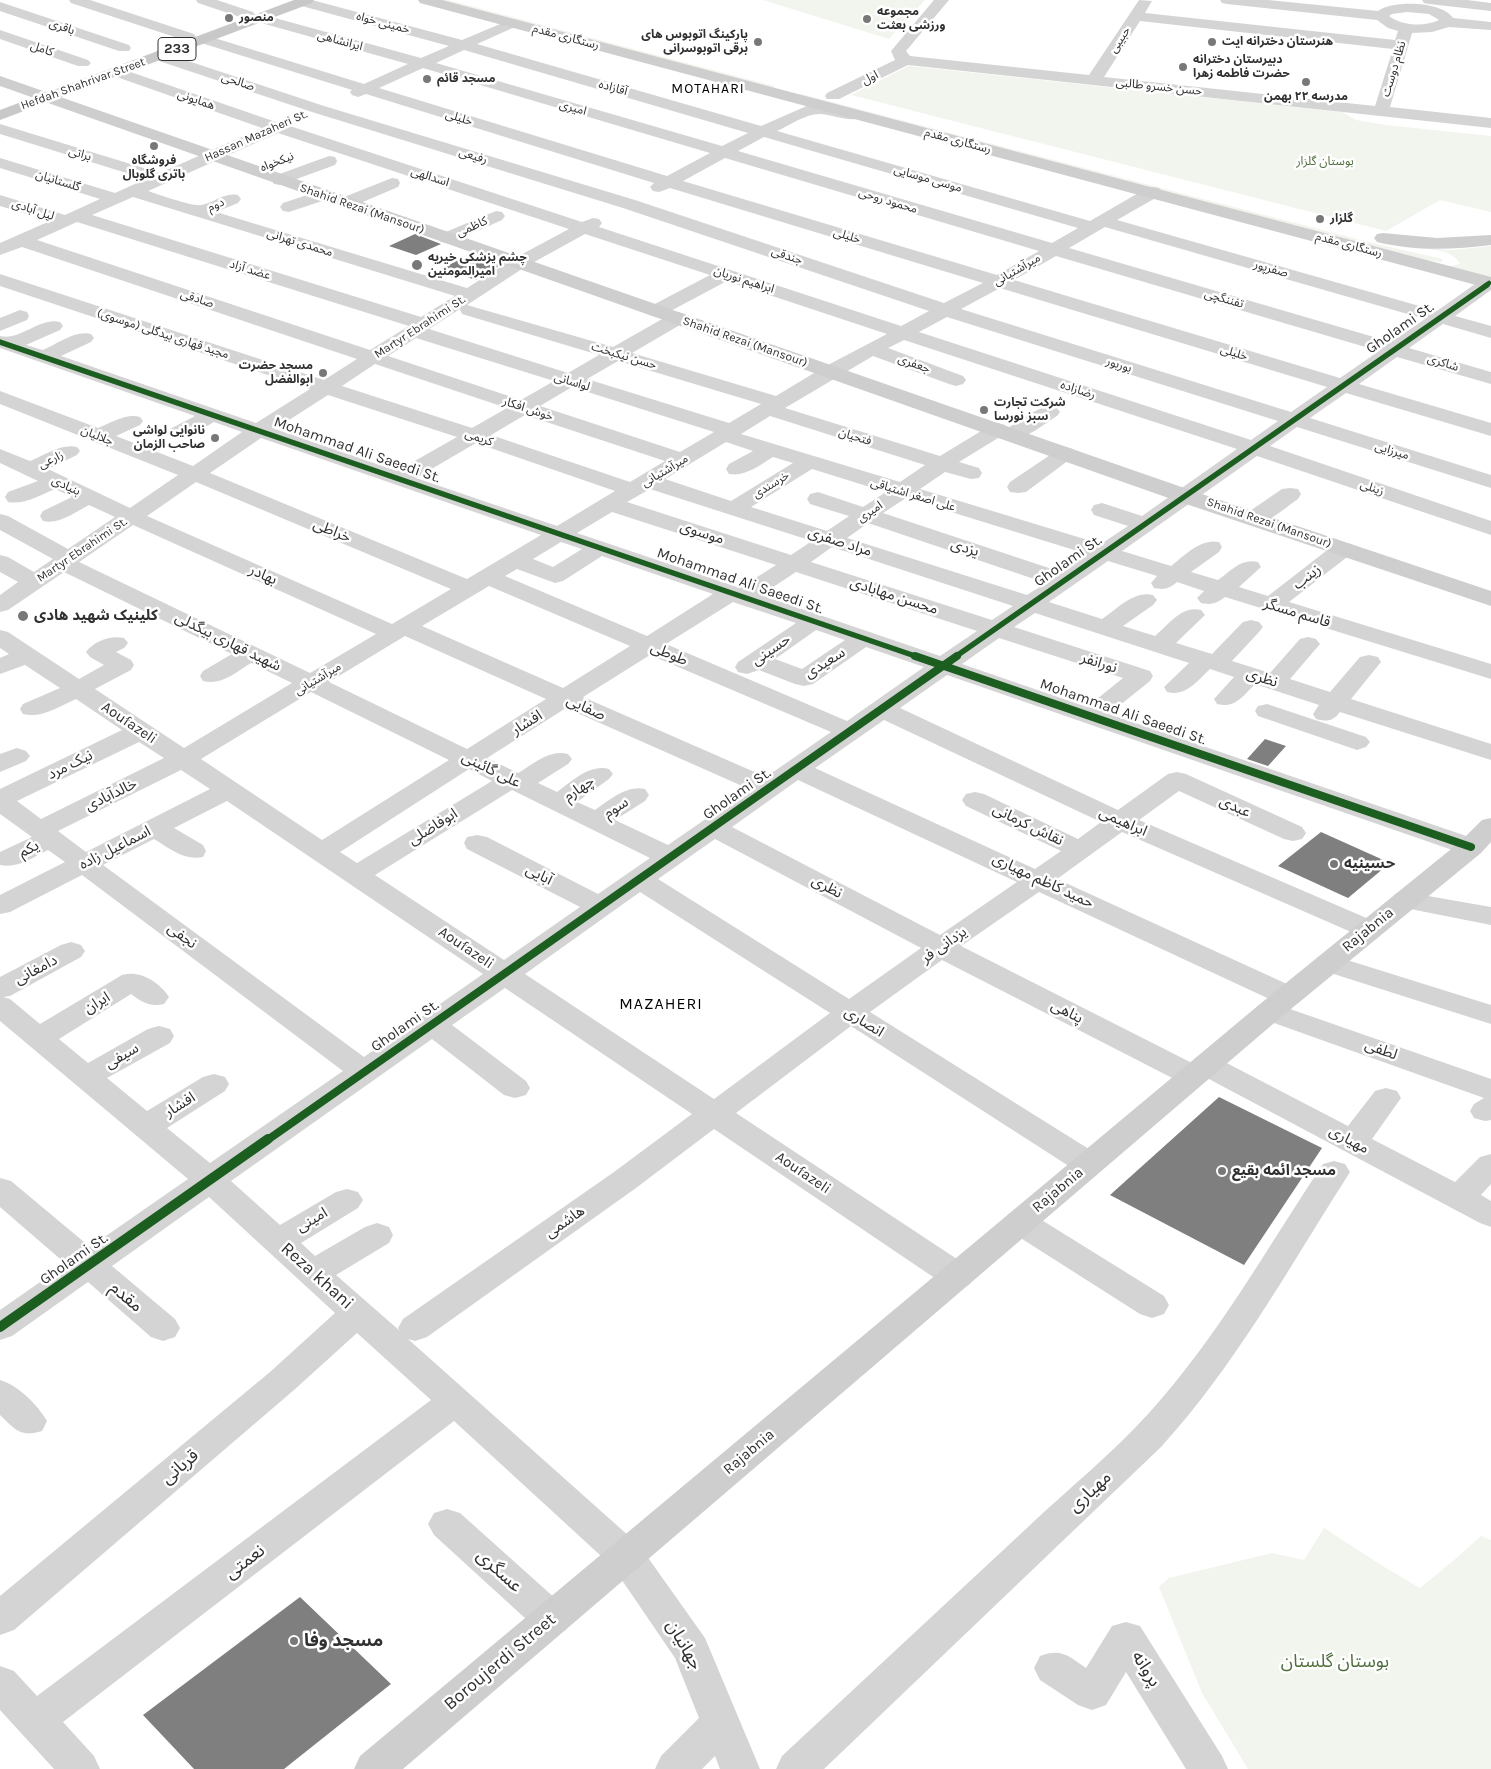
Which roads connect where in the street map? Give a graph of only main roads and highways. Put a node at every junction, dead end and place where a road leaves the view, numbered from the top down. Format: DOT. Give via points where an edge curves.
graph roads {
  1 [pos="425,0"];
  2 [pos="466,0"];
  3 [pos="299,1"];
  4 [pos="196,38"];
  5 [pos="0,81"];
  6 [pos="801,88"];
  7 [pos="41,95"];
  8 [pos="785,95"];
  9 [pos="0,106"];
  10 [pos="0,115"];
  11 [pos="1491,240"];
  12 [pos="1365,242"];
  13 [pos="1490,283"];
  14 [pos="1491,599"];
  15 [pos="1481,836"];
  16 [pos="626,1556"];
  17 [pos="374,1769"];
  1 -- 8 [label="main road, رستگاری مقدم"];
  2 -- 6 [label="main road, رستگاری مقدم"];
  3 -- 4 [label="main road, Hefdah Shahrivar Street / 233"];
  4 -- 7 [label="main road, Hefdah Shahrivar Street / 233"];
  4 -- 7 [label="main road, Hefdah Shahrivar Street / 233" via="116,72"];
  5 -- 7 [label="main road, Shahid Rezai (Mansour)"];
  6 -- 8 [label="main road"];
  6 -- 12 [label="main road, رستگاری مقدم"];
  7 -- 9 [label="main road, Hefdah Shahrivar Street / 233"];
  7 -- 10 [label="main road, Hefdah Shahrivar Street / 233"];
  7 -- 14 [label="main road, Shahid Rezai (Mansour)" via="1185,496"];
  8 -- 12 [label="main road, رستگاری مقدم" via="1153,192"];
  11 -- 12 [label="main road, رستگاری مقدم" via="1460,244"];
  12 -- 13 [label="main road, رستگاری مقدم"];
  15 -- 16 [label="main road, Rajabnia"];
  16 -- 17 [label="main road, Boroujerdi Street"];
}
